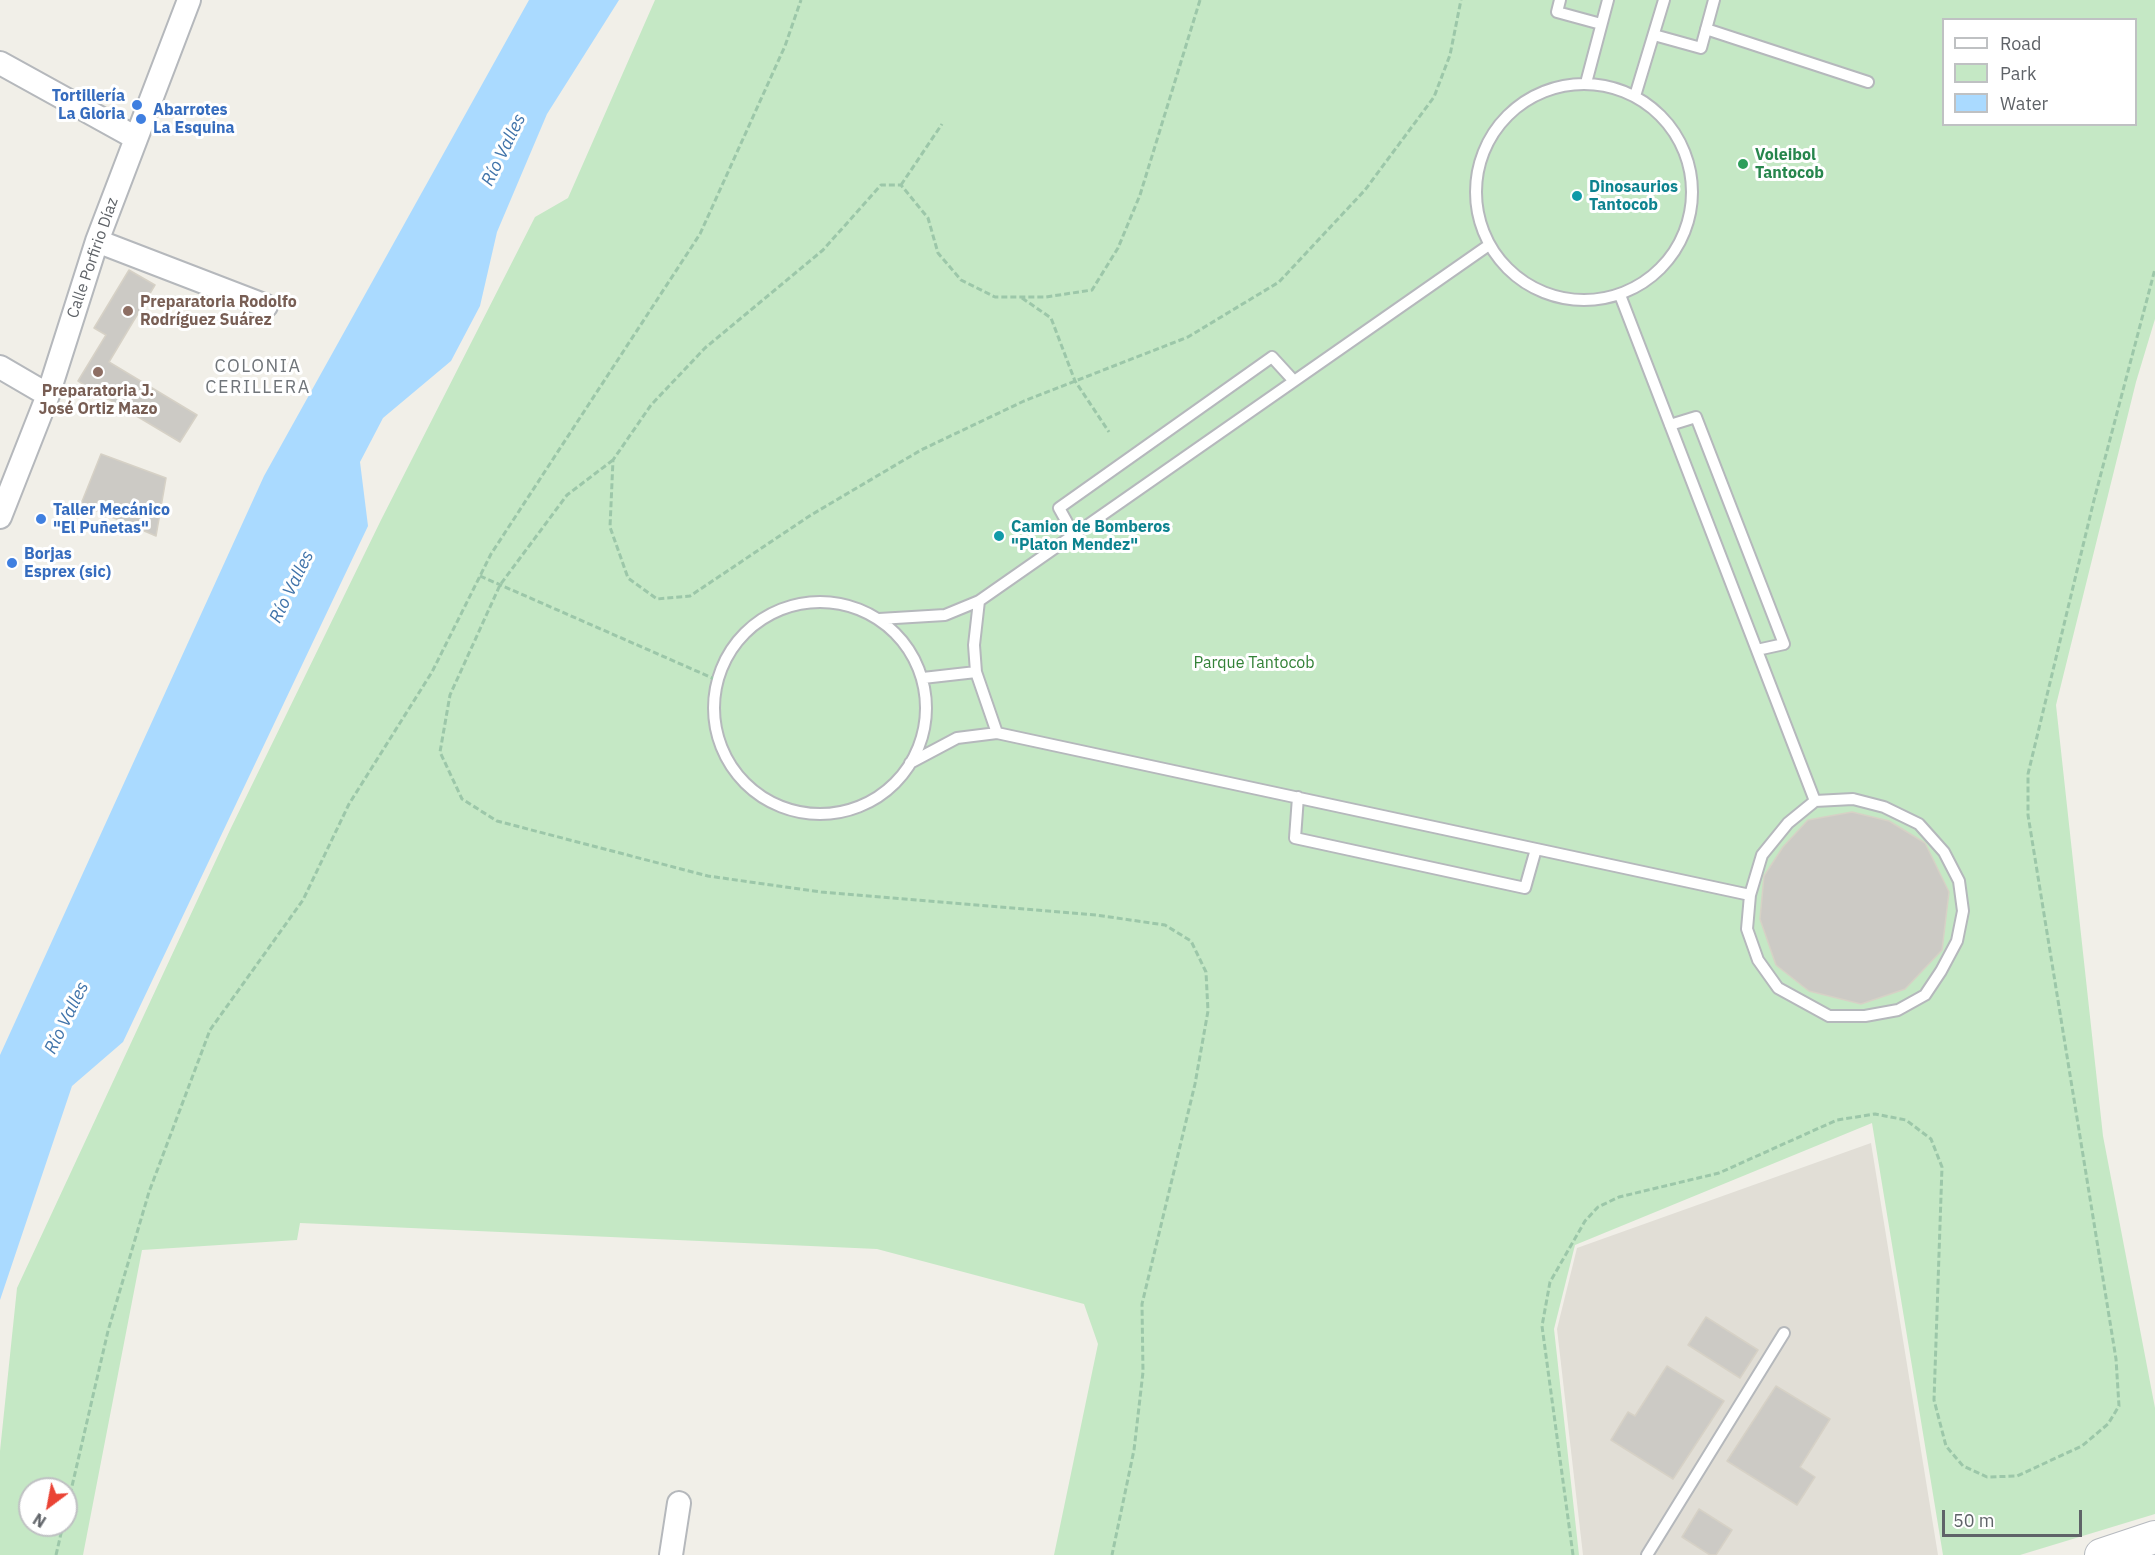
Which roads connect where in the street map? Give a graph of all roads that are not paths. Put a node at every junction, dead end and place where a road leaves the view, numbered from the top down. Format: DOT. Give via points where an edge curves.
graph roads {
  1 [pos="189,0"];
  2 [pos="1560,0"];
  3 [pos="1608,0"];
  4 [pos="1664,0"];
  5 [pos="1714,0"];
  6 [pos="1601,24"];
  7 [pos="1706,29"];
  8 [pos="1654,35"];
  9 [pos="0,63"];
  10 [pos="1868,82"];
  11 [pos="1586,83"];
  12 [pos="1635,96"];
  13 [pos="136,138"];
  14 [pos="97,241"];
  15 [pos="1489,245"];
  16 [pos="1620,295"];
  17 [pos="266,306"];
  18 [pos="0,367"];
  19 [pos="1294,381"];
  20 [pos="48,395"];
  21 [pos="1670,425"];
  22 [pos="0,517"];
  23 [pos="1074,535"];
  24 [pos="980,601"];
  25 [pos="879,619"];
  26 [pos="1757,650"];
  27 [pos="976,672"];
  28 [pos="922,678"];
  29 [pos="997,732"];
  30 [pos="910,763"];
  31 [pos="1298,797"];
  32 [pos="1815,801"];
  33 [pos="1536,849"];
  34 [pos="1750,895"];
  35 [pos="1784,1333"];
  36 [pos="679,1503"];
  37 [pos="2155,1537"];
  38 [pos="671,1555"];
  39 [pos="1647,1555"];
  40 [pos="2101,1555"];
  1 -- 13 [label="street, Calle Porfirio Díaz"];
  2 -- 6 [label="lane" via="1557,12"];
  3 -- 6 [label="lane"];
  4 -- 8 [label="lane"];
  5 -- 7 [label="lane"];
  6 -- 11 [label="lane"];
  7 -- 8 [label="lane" via="1701,48"];
  7 -- 10 [label="lane"];
  8 -- 12 [label="lane"];
  9 -- 13 [label="street"];
  11 -- 12 [label="lane"];
  11 -- 15 [label="lane" via="1548,89 1515,107 1490,136 1477,171 1476,209"];
  12 -- 16 [label="lane" via="1664,118 1684,148 1693,183 1690,219 1676,252 1652,279"];
  13 -- 14 [label="street, Calle Porfirio Díaz"];
  14 -- 17 [label="street"];
  14 -- 20 [label="street, Calle Porfirio Díaz"];
  15 -- 16 [label="lane" via="1513,274 1545,294 1583,302"];
  15 -- 19 [label="lane"];
  16 -- 21 [label="lane"];
  18 -- 20 [label="street"];
  19 -- 23 [label="lane"];
  19 -- 23 [label="lane" via="1272,357 1059,508"];
  20 -- 22 [label="street, Calle Porfirio Díaz"];
  21 -- 26 [label="lane"];
  21 -- 26 [label="lane" via="1696,417 1785,644"];
  23 -- 24 [label="lane"];
  24 -- 25 [label="lane" via="945,615"];
  24 -- 27 [label="lane" via="974,645"];
  25 -- 28 [label="lane" via="906,645"];
  25 -- 30 [label="lane" via="848,605 815,601 782,608 753,624 730,649 717,680 713,713 720,746 737,775 762,797 796,812 833,814 869,803 898,781"];
  26 -- 32 [label="lane"];
  27 -- 28 [label="lane"];
  27 -- 29 [label="lane"];
  28 -- 30 [label="lane" via="927,714 918,750"];
  29 -- 30 [label="lane" via="957,738"];
  29 -- 31 [label="lane"];
  31 -- 33 [label="lane"];
  31 -- 33 [label="lane" via="1294,838 1525,888"];
  32 -- 34 [label="lane" via="1788,823 1762,855"];
  32 -- 34 [label="lane" via="1853,799 1884,807 1919,824 1944,852 1959,881 1963,911 1957,941 1941,971 1925,994 1898,1010 1865,1016 1829,1016 1778,987 1758,960 1748,929"];
  33 -- 34 [label="lane"];
  35 -- 39 [label="lane"];
  36 -- 38 [label="street"];
  37 -- 40 [label="street"];
}
